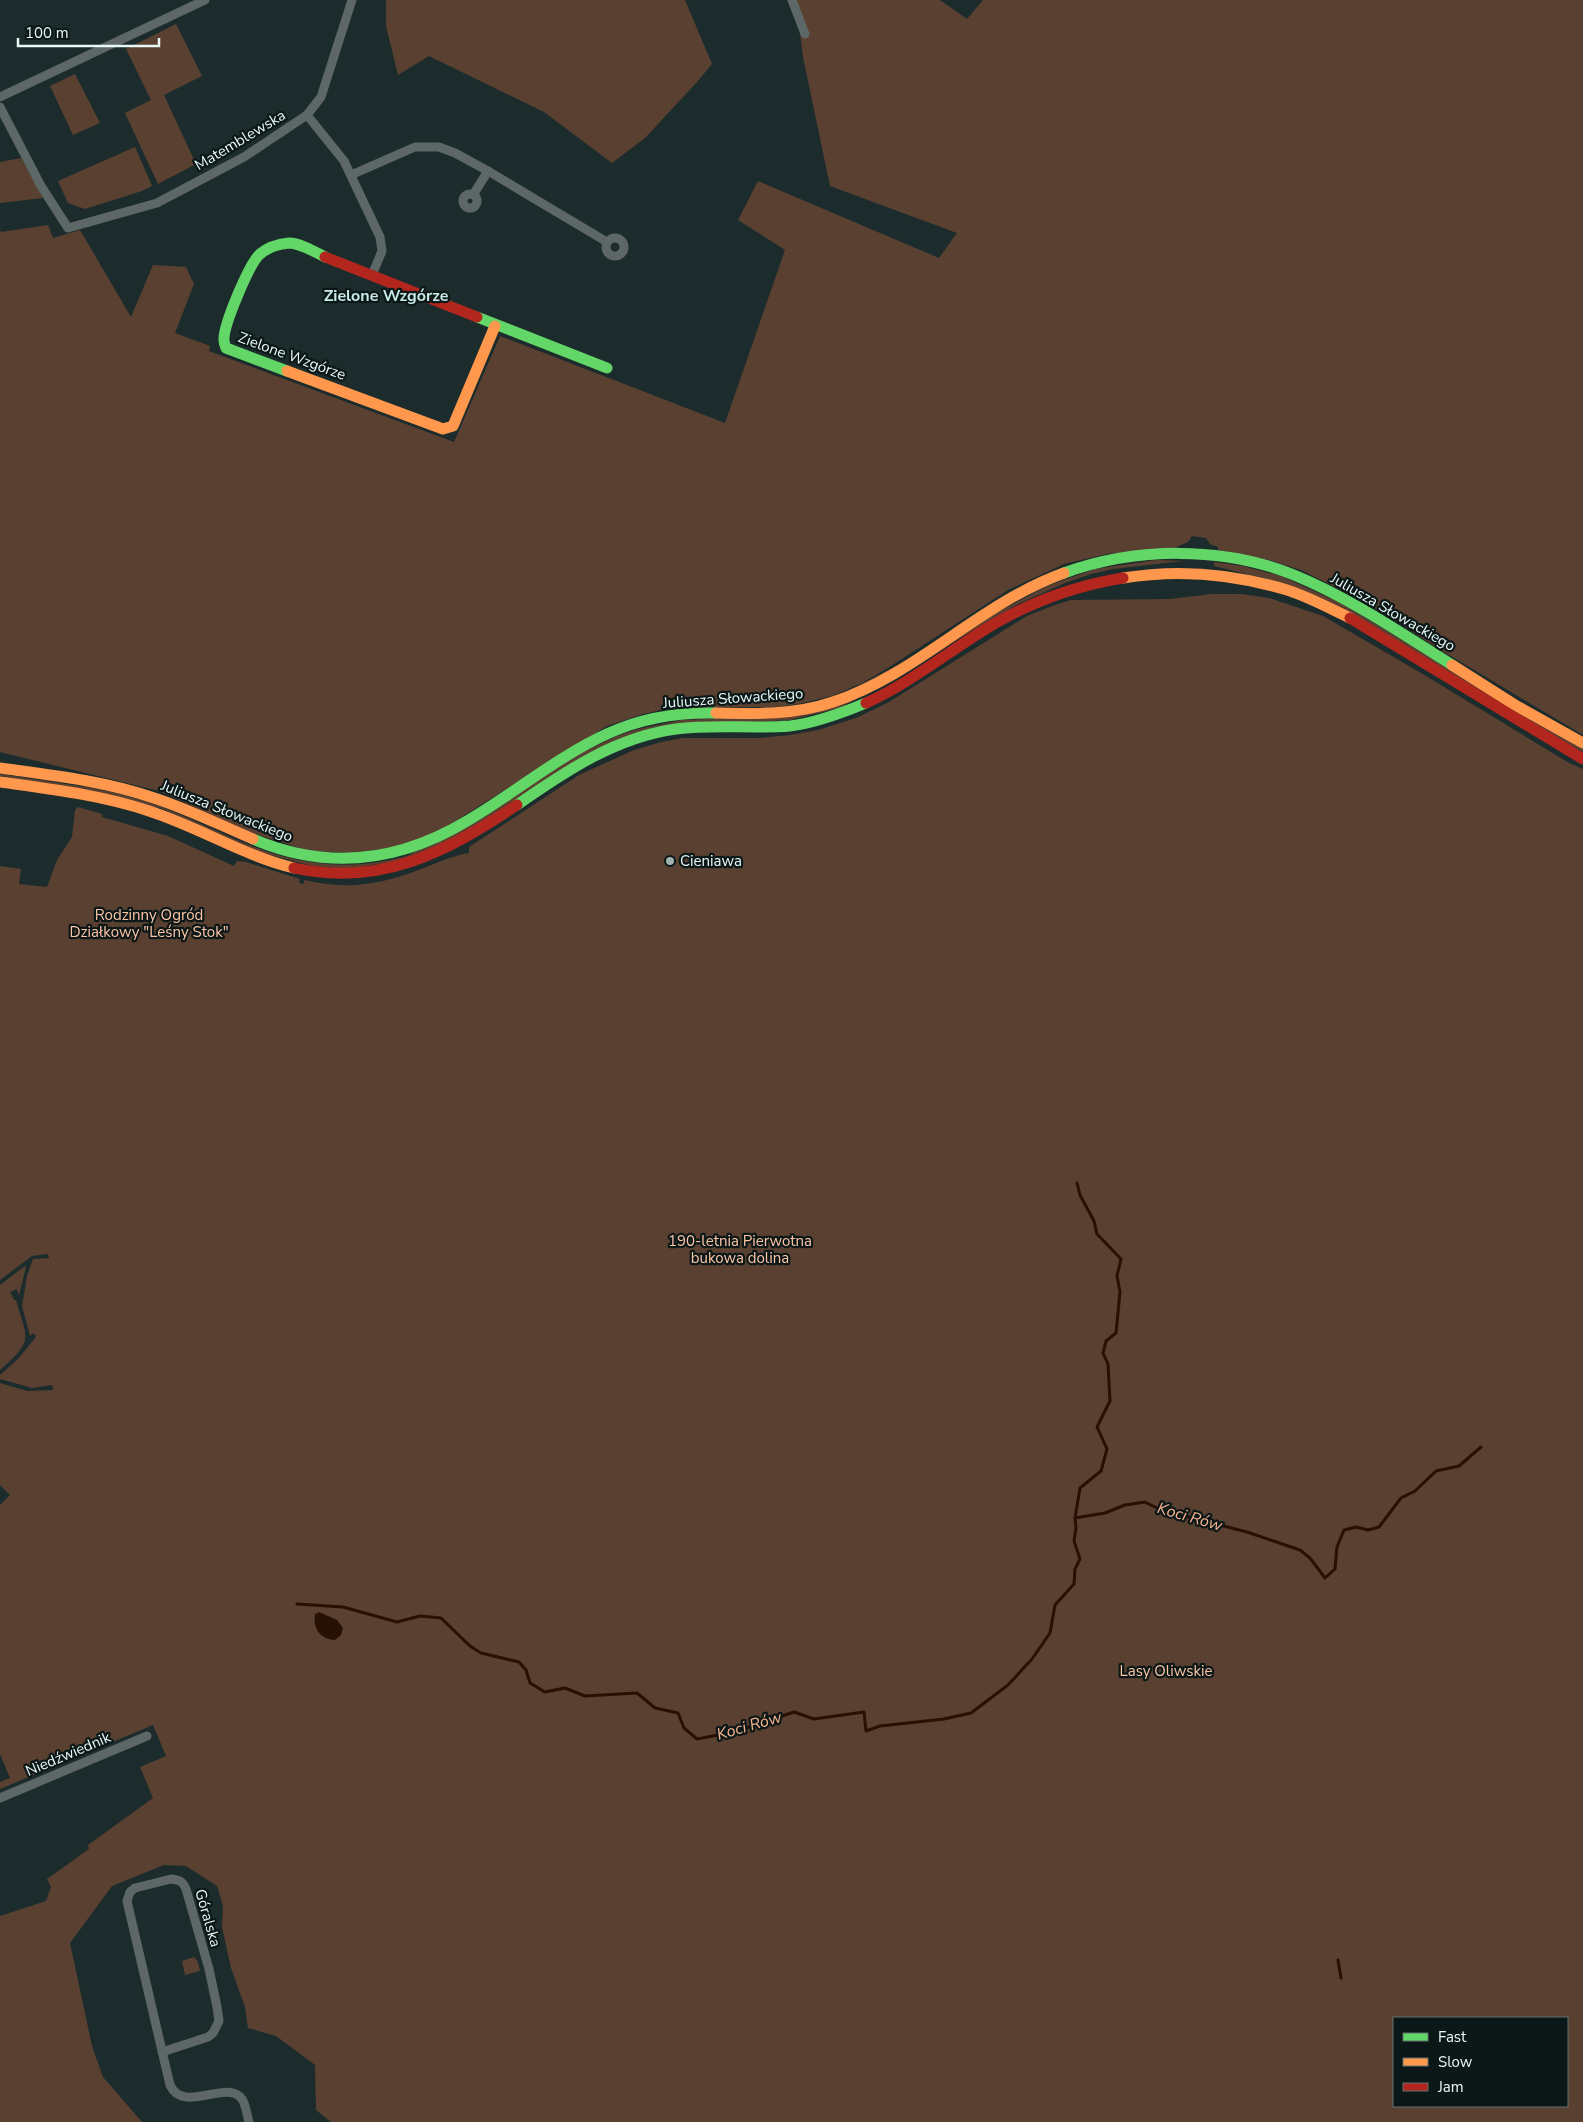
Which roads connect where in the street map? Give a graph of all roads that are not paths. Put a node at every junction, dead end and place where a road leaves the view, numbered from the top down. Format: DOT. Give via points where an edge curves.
graph roads {
  1 [pos="205,0"];
  2 [pos="352,0"];
  3 [pos="792,0"];
  4 [pos="805,34"];
  5 [pos="0,97"];
  6 [pos="0,107"];
  7 [pos="307,115"];
  8 [pos="488,171"];
  9 [pos="351,174"];
  10 [pos="473,195"];
  11 [pos="607,242"];
  12 [pos="372,276"];
  13 [pos="496,326"];
  14 [pos="607,368"];
  15 [pos="1583,743"];
  16 [pos="1583,759"];
  17 [pos="0,768"];
  18 [pos="0,782"];
  19 [pos="147,1736"];
  20 [pos="0,1798"];
  21 [pos="162,2052"];
  22 [pos="249,2122"];
  1 -- 5 [label="street"];
  2 -- 7 [label="street, Matemblewska" via="321,97"];
  3 -- 4 [label="street"];
  6 -- 7 [label="street, Matemblewska" via="40,186 68,228 157,202 244,157"];
  7 -- 9 [label="street" via="338,152"];
  8 -- 9 [label="street" via="446,149 425,146 406,150"];
  8 -- 10 [label="street"];
  8 -- 11 [label="street"];
  9 -- 12 [label="street" via="382,242 382,251"];
  12 -- 13 [label="main road, Zielone Wzgórze"];
  12 -- 13 [label="main road, Zielone Wzgórze" via="295,244 272,248 257,258 250,270 224,334 225,346 449,429"];
  13 -- 14 [label="main road, Zielone Wzgórze"];
  15 -- 17 [label="main road, Juliusza Słowackiego" via="1325,589 1261,564 1212,555 1179,554 1099,562 1045,580 989,609 886,677 831,702 795,711 762,714 683,714 612,732 557,761 446,834 414,848 375,857 347,860 302,856 250,839 153,797"];
  16 -- 18 [label="main road, Juliusza Słowackiego" via="1361,624 1318,602 1235,577 1161,573 1099,582 1039,601 1000,620 881,696 808,724 698,726 624,742 571,769 452,847 392,869 348,874 311,872 274,863 163,816 130,806"];
  19 -- 20 [label="street, Niedźwiednik"];
  21 -- 21 [label="street, Góralska" via="127,1901 135,1888 177,1879 184,1884 209,1969 219,2021 213,2033 202,2040"];
  21 -- 22 [label="street, Góralska" via="170,2084 177,2094 192,2097 227,2092 236,2094 244,2104"];
}
